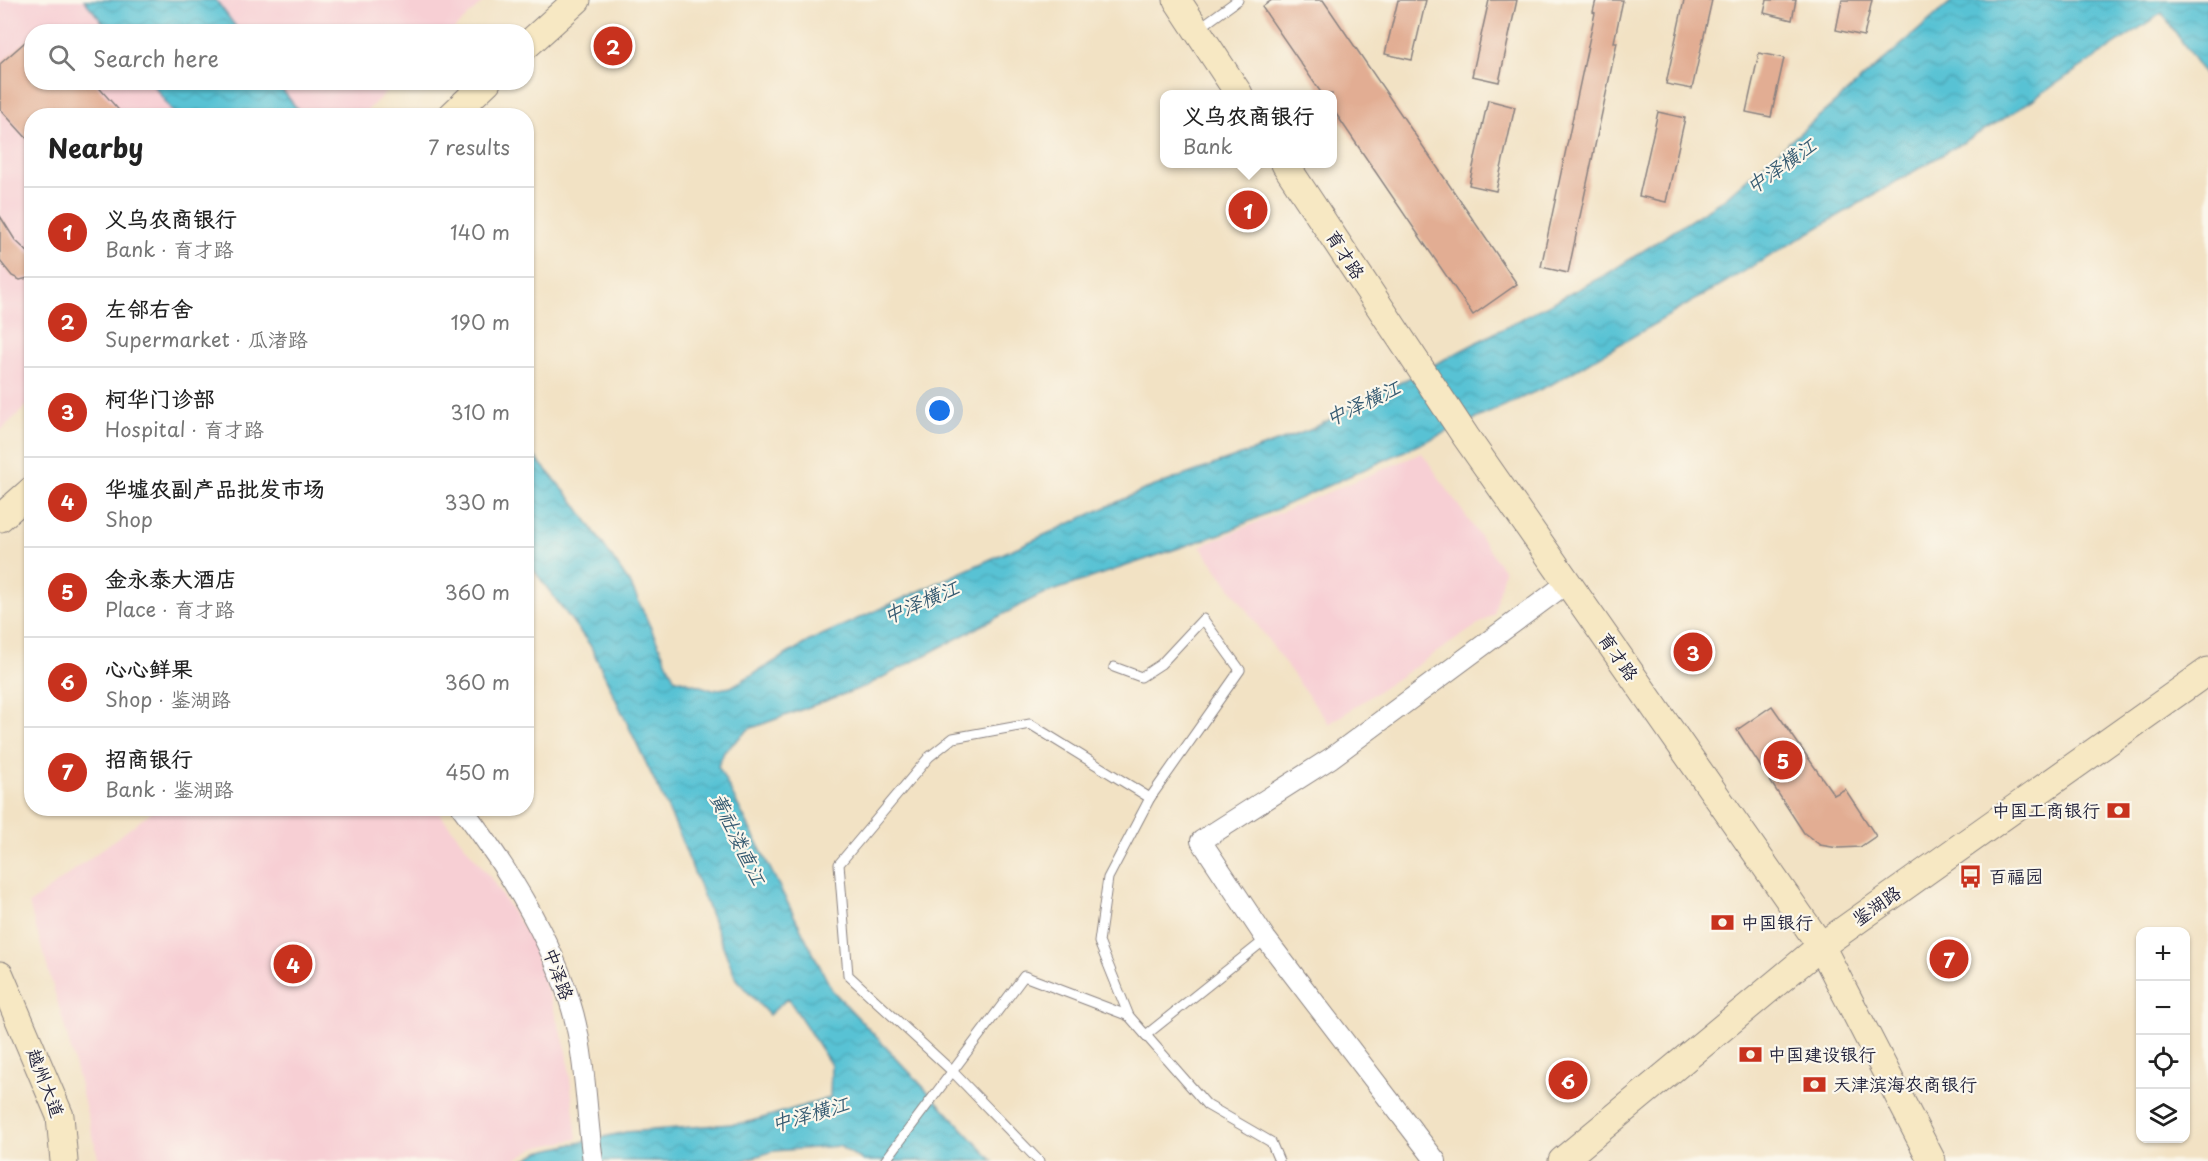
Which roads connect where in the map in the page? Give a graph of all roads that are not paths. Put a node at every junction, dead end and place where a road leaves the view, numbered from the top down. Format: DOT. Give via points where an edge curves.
graph roads {
  1 [pos="577,0"];
  2 [pos="1177,0"];
  3 [pos="1238,0"];
  4 [pos="1197,30"];
  5 [pos="534,39"];
  6 [pos="479,90"];
  7 [pos="1236,90"];
  8 [pos="459,108"];
  9 [pos="1288,168"];
  10 [pos="24,497"];
  11 [pos="0,518"];
  12 [pos="1567,583"];
  13 [pos="1114,667"];
  14 [pos="2208,671"];
  15 [pos="1150,798"];
  16 [pos="467,816"];
  17 [pos="1266,939"];
  18 [pos="1821,946"];
  19 [pos="0,975"];
  20 [pos="1129,1016"];
  21 [pos="1146,1035"];
  22 [pos="953,1072"];
  23 [pos="64,1161"];
  24 [pos="593,1161"];
  25 [pos="885,1161"];
  26 [pos="1040,1161"];
  27 [pos="1279,1161"];
  28 [pos="1436,1161"];
  29 [pos="1562,1161"];
  30 [pos="1932,1161"];
  1 -- 5 [label="street"];
  2 -- 4 [label="street"];
  3 -- 4 [label="lane"];
  4 -- 7 [label="street"];
  6 -- 8 [label="street"];
  9 -- 12 [label="street, 育才路"];
  10 -- 11 [label="street"];
  12 -- 17 [label="street" via="1331,759 1201,841"];
  12 -- 18 [label="street, 育才路"];
  13 -- 15 [label="lane" via="1141,677 1161,664 1203,619 1240,670"];
  14 -- 18 [label="street, 鉴湖路"];
  15 -- 20 [label="lane" via="1108,878 1099,942"];
  15 -- 22 [label="lane" via="1030,724 953,738 929,757 839,864 848,975"];
  16 -- 24 [label="street, 中泽路" via="533,915 556,963 578,1033"];
  17 -- 21 [label="lane"];
  17 -- 28 [label="street"];
  18 -- 29 [label="street, 鉴湖路"];
  18 -- 30 [label="street, 育才路"];
  19 -- 23 [label="street, 越州大道" via="60,1116"];
  20 -- 21 [label="lane"];
  20 -- 22 [label="lane" via="1024,976"];
  21 -- 27 [label="lane" via="1207,1105 1271,1142"];
  22 -- 25 [label="lane"];
  22 -- 26 [label="lane"];
}
